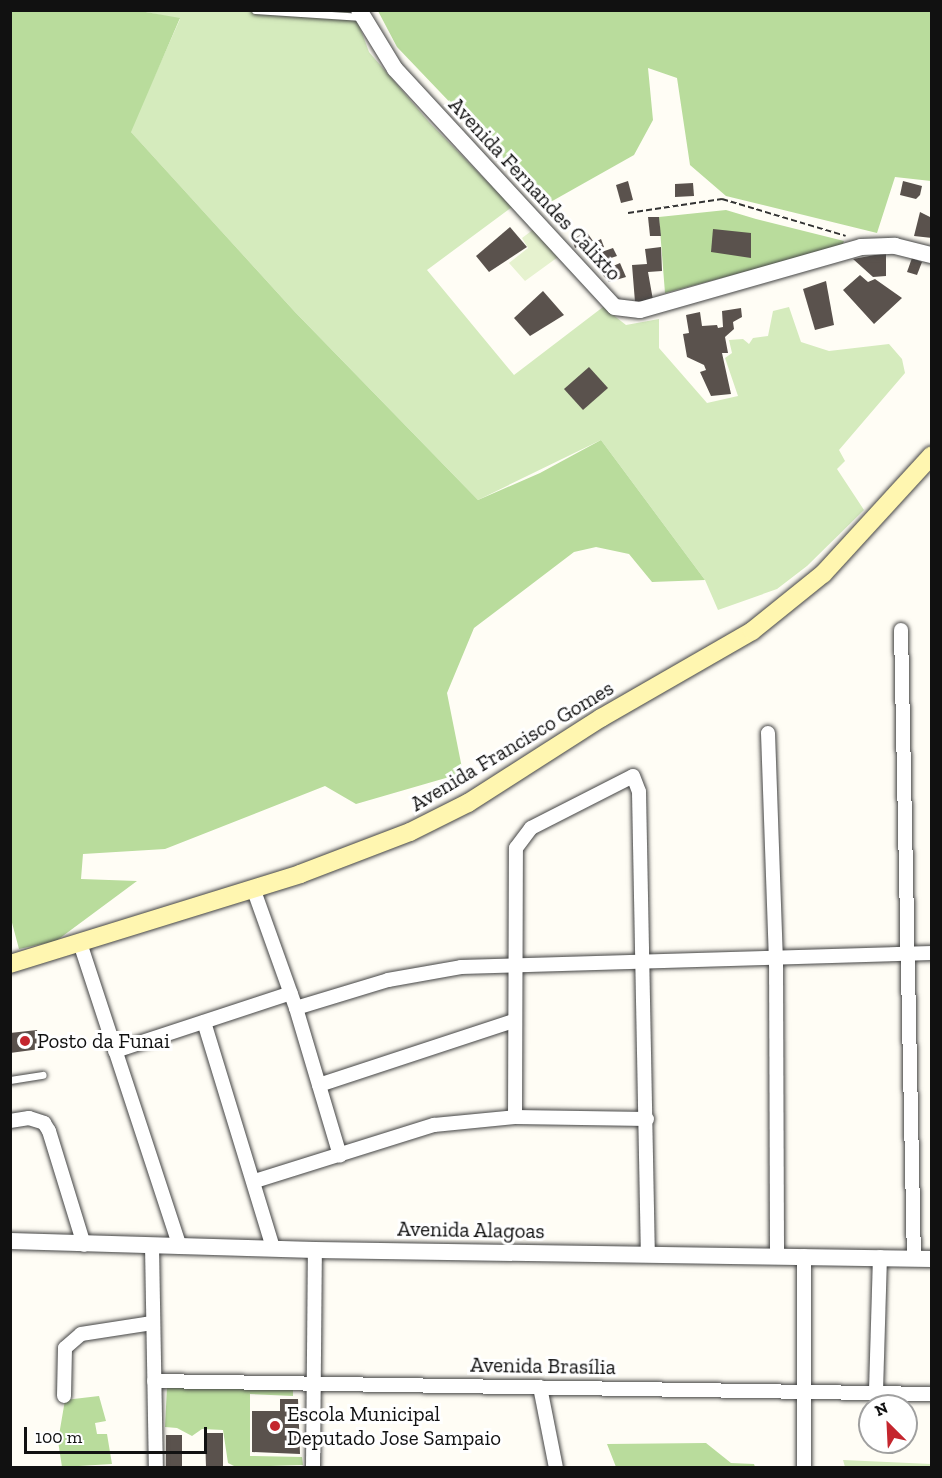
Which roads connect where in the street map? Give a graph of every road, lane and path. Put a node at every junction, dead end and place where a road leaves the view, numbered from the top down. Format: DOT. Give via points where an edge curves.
graph roads {
  1 [pos="255,10"];
  2 [pos="360,14"];
  3 [pos="628,213"];
  4 [pos="855,238"];
  5 [pos="932,255"];
  6 [pos="932,455"];
  7 [pos="901,630"];
  8 [pos="768,733"];
  9 [pos="253,888"];
  10 [pos="80,943"];
  11 [pos="932,953"];
  12 [pos="906,954"];
  13 [pos="776,957"];
  14 [pos="644,962"];
  15 [pos="513,963"];
  16 [pos="10,964"];
  17 [pos="291,993"];
  18 [pos="296,1008"];
  19 [pos="514,1021"];
  20 [pos="204,1022"];
  21 [pos="115,1051"];
  22 [pos="43,1075"];
  23 [pos="10,1080"];
  24 [pos="319,1085"];
  25 [pos="515,1117"];
  26 [pos="647,1119"];
  27 [pos="10,1121"];
  28 [pos="340,1156"];
  29 [pos="255,1181"];
  30 [pos="10,1241"];
  31 [pos="84,1245"];
  32 [pos="152,1246"];
  33 [pos="180,1247"];
  34 [pos="273,1248"];
  35 [pos="315,1250"];
  36 [pos="648,1254"];
  37 [pos="777,1256"];
  38 [pos="804,1256"];
  39 [pos="880,1257"];
  40 [pos="914,1259"];
  41 [pos="932,1259"];
  42 [pos="152,1323"];
  43 [pos="154,1381"];
  44 [pos="314,1384"];
  45 [pos="540,1387"];
  46 [pos="803,1391"];
  47 [pos="876,1391"];
  48 [pos="932,1394"];
  49 [pos="64,1396"];
  50 [pos="156,1467"];
  51 [pos="313,1467"];
  52 [pos="556,1467"];
  53 [pos="804,1467"];
  1 -- 2 [label="lane"];
  2 -- 5 [label="street, Avenida Fernandes Calixto" via="395,69 615,307 640,310 861,247 895,246"];
  3 -- 4 [label="path" via="722,199"];
  6 -- 9 [label="main road, Avenida Francisco Gomes" via="823,574 752,631 448,813 410,832"];
  7 -- 12 [label="street"];
  8 -- 13 [label="street"];
  9 -- 10 [label="main road, Avenida Francisco Gomes"];
  9 -- 17 [label="street"];
  10 -- 16 [label="main road, Avenida Francisco Gomes"];
  10 -- 21 [label="street"];
  11 -- 12 [label="street"];
  12 -- 13 [label="street"];
  12 -- 40 [label="street"];
  13 -- 14 [label="street"];
  13 -- 37 [label="street"];
  14 -- 15 [label="street"];
  14 -- 15 [label="street" via="639,792 633,776 531,828 521,837 516,848"];
  14 -- 26 [label="street"];
  15 -- 18 [label="street" via="461,967 388,980"];
  15 -- 19 [label="street"];
  17 -- 18 [label="street"];
  17 -- 20 [label="street"];
  18 -- 24 [label="street"];
  19 -- 24 [label="street"];
  19 -- 25 [label="street"];
  20 -- 21 [label="street"];
  20 -- 29 [label="street"];
  21 -- 33 [label="street"];
  22 -- 23 [label="lane"];
  24 -- 28 [label="street"];
  25 -- 26 [label="street"];
  25 -- 28 [label="street" via="434,1125"];
  26 -- 36 [label="street"];
  27 -- 31 [label="street" via="29,1118 44,1123 49,1131"];
  28 -- 29 [label="street"];
  29 -- 34 [label="street"];
  30 -- 31 [label="street, Avenida Alagoas"];
  31 -- 32 [label="street, Avenida Alagoas"];
  32 -- 33 [label="street, Avenida Alagoas"];
  32 -- 42 [label="street"];
  33 -- 34 [label="street, Avenida Alagoas"];
  34 -- 35 [label="street, Avenida Alagoas"];
  35 -- 36 [label="street, Avenida Alagoas"];
  35 -- 44 [label="street"];
  36 -- 37 [label="street, Avenida Alagoas"];
  37 -- 38 [label="street, Avenida Alagoas"];
  38 -- 39 [label="street, Avenida Alagoas"];
  38 -- 46 [label="street"];
  39 -- 40 [label="street, Avenida Alagoas"];
  39 -- 47 [label="street"];
  40 -- 41 [label="street, Avenida Alagoas"];
  42 -- 43 [label="street"];
  42 -- 49 [label="street" via="81,1334 65,1348"];
  43 -- 44 [label="street, Avenida Brasília"];
  43 -- 50 [label="street"];
  44 -- 45 [label="street, Avenida Brasília"];
  44 -- 51 [label="street"];
  45 -- 46 [label="street, Avenida Brasília"];
  45 -- 52 [label="street"];
  46 -- 47 [label="street, Avenida Brasília"];
  46 -- 53 [label="street"];
  47 -- 48 [label="street, Avenida Brasília"];
}
